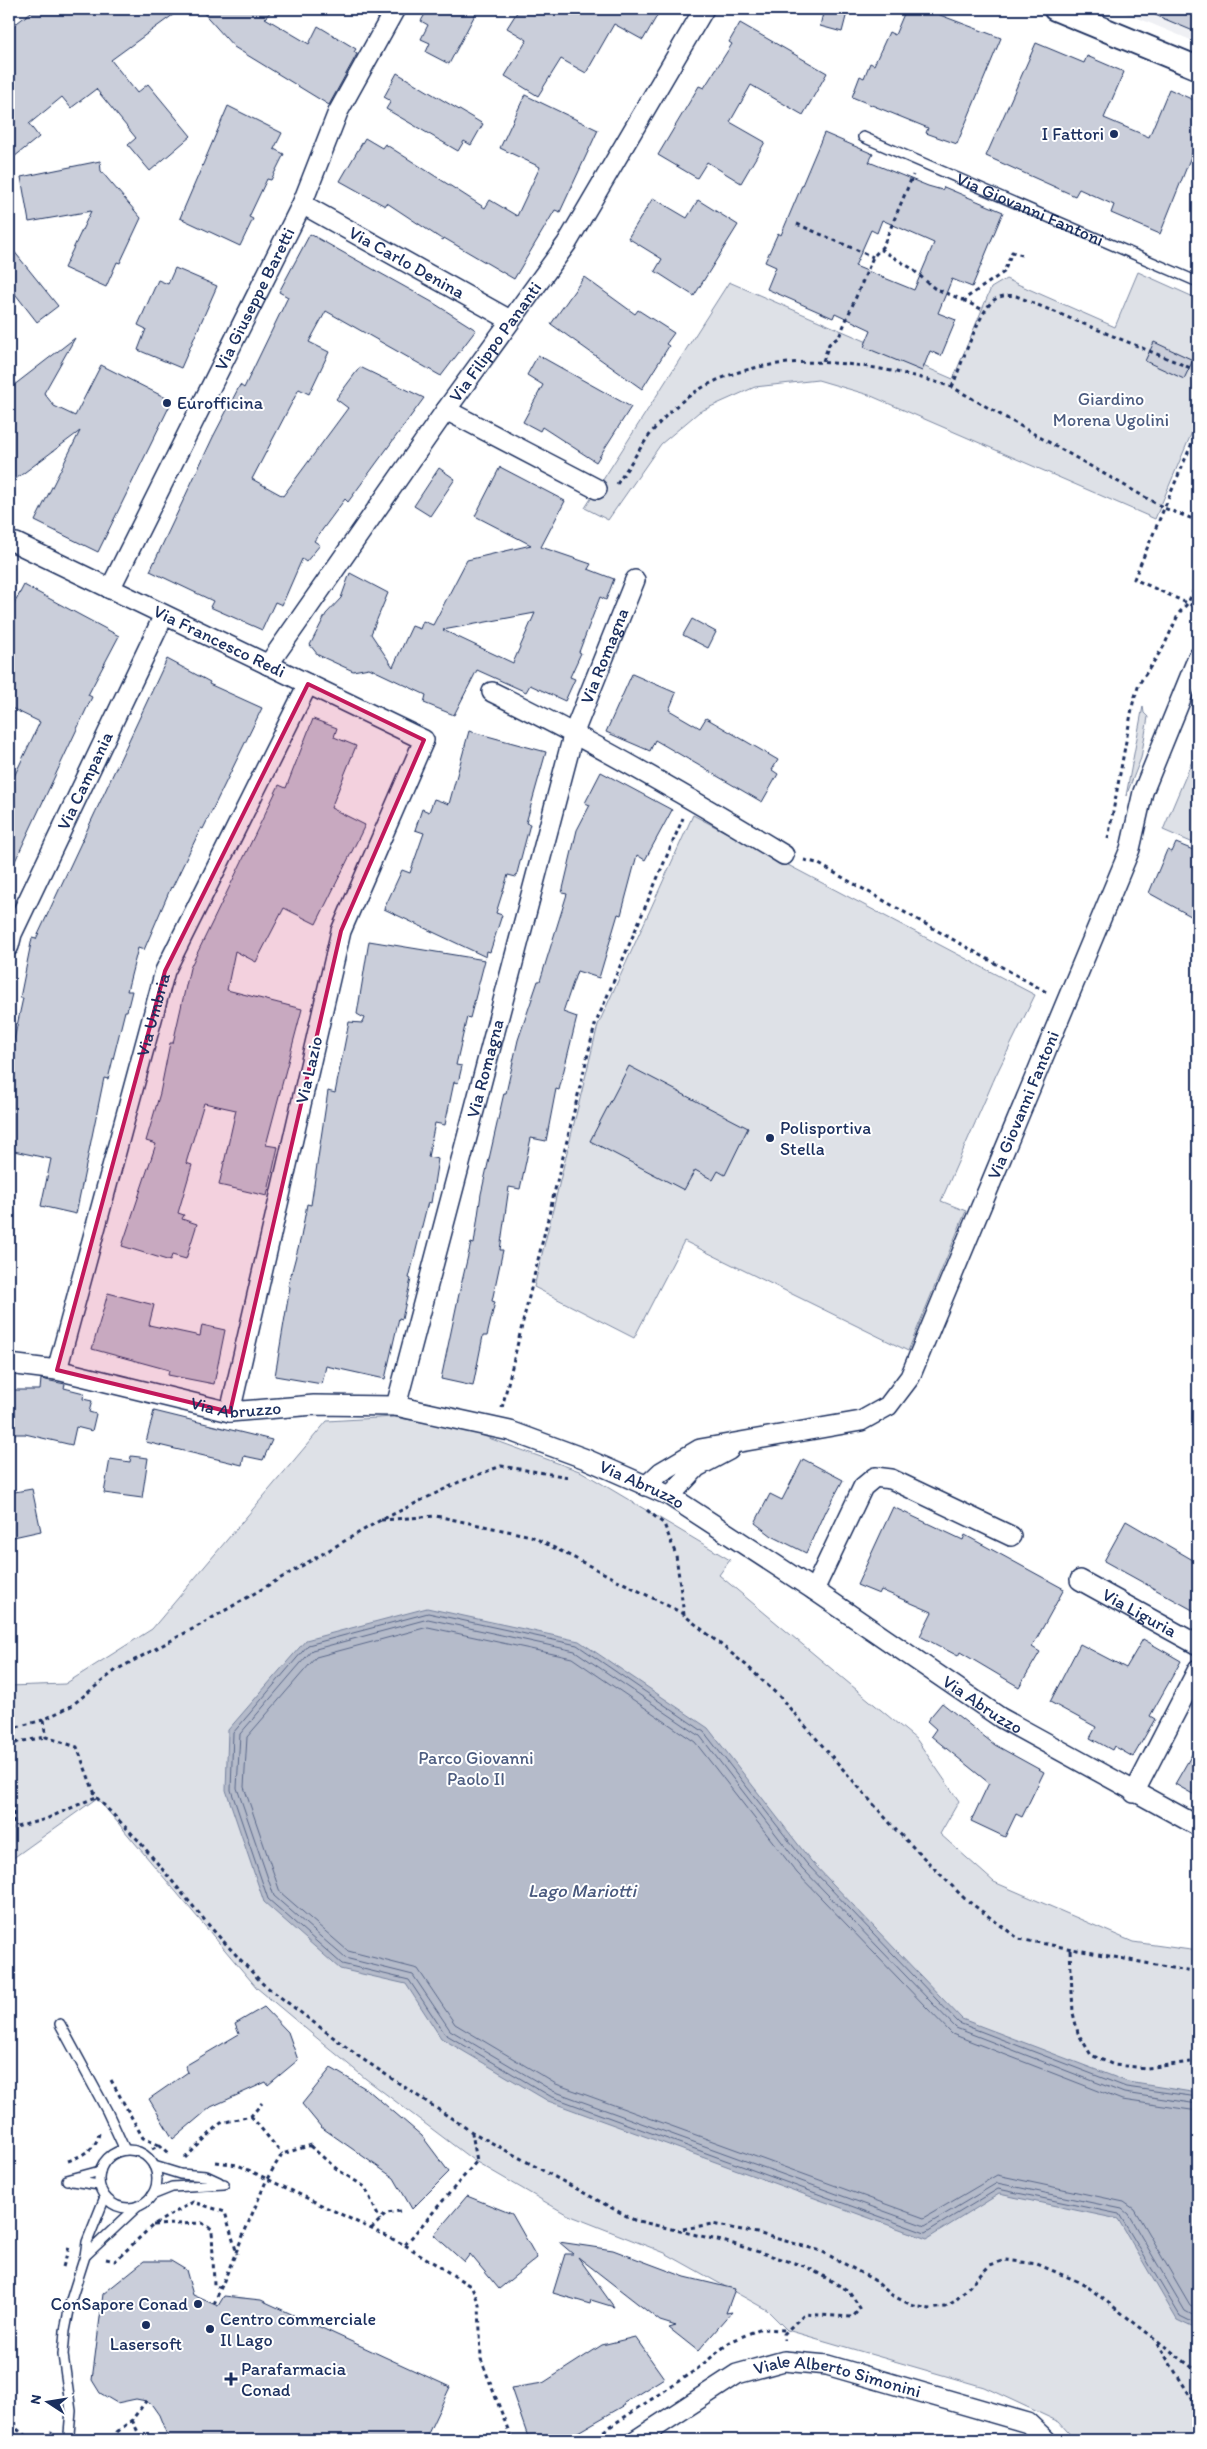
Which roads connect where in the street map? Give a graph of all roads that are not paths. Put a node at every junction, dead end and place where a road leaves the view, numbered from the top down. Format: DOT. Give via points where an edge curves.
graph roads {
  1 [pos="396,9"];
  2 [pos="704,9"];
  3 [pos="1055,9"];
  4 [pos="1198,68"];
  5 [pos="863,137"];
  6 [pos="302,204"];
  7 [pos="1198,282"];
  8 [pos="510,320"];
  9 [pos="446,410"];
  10 [pos="597,489"];
  11 [pos="11,545"];
  12 [pos="635,580"];
  13 [pos="110,590"];
  14 [pos="164,615"];
  15 [pos="1198,657"];
  16 [pos="268,665"];
  17 [pos="308,684"];
  18 [pos="492,692"];
  19 [pos="574,732"];
  20 [pos="424,740"];
  21 [pos="784,855"];
  22 [pos="9,946"];
  23 [pos="9,1364"];
  24 [pos="57,1370"];
  25 [pos="396,1406"];
  26 [pos="230,1412"];
  27 [pos="744,1441"];
  28 [pos="646,1486"];
  29 [pos="670,1496"];
  30 [pos="1011,1536"];
  31 [pos="1080,1580"];
  32 [pos="814,1590"];
  33 [pos="1198,1645"];
  34 [pos="1198,1670"];
  35 [pos="1134,1793"];
  36 [pos="1198,1826"];
  37 [pos="60,2024"];
  38 [pos="125,2150"];
  39 [pos="154,2166"];
  40 [pos="100,2171"];
  41 [pos="99,2185"];
  42 [pos="152,2195"];
  43 [pos="105,2197"];
  44 [pos="138,2206"];
  45 [pos="85,2256"];
  46 [pos="67,2438"];
  47 [pos="636,2440"];
  48 [pos="1046,2440"];
  1 -- 6 [label="street, Via Giuseppe Baretti" via="338,112"];
  2 -- 8 [label="street, Via Filippo Pananti" via="567,243"];
  3 -- 4 [label="street"];
  5 -- 7 [label="lane, Via Giovanni Fantoni"];
  6 -- 8 [label="street, Via Carlo Denina"];
  6 -- 13 [label="street, Via Giuseppe Baretti"];
  8 -- 9 [label="street, Via Filippo Pananti"];
  9 -- 10 [label="street"];
  9 -- 16 [label="street, Via Filippo Pananti"];
  11 -- 13 [label="street, Via Francesco Redi"];
  12 -- 19 [label="street, Via Romagna"];
  13 -- 14 [label="street, Via Francesco Redi"];
  14 -- 16 [label="street, Via Francesco Redi"];
  14 -- 22 [label="street, Via Campania"];
  15 -- 27 [label="street, Via Giovanni Fantoni" via="1143,792 1130,849 910,1377 888,1406 861,1422"];
  16 -- 17 [label="street, Via Francesco Redi"];
  17 -- 20 [label="street, Via Francesco Redi"];
  17 -- 24 [label="street, Via Umbria" via="165,971"];
  18 -- 19 [label="street"];
  19 -- 21 [label="street"];
  19 -- 25 [label="street, Via Romagna"];
  20 -- 26 [label="street, Via Lazio" via="341,931"];
  23 -- 24 [label="street, Via Abruzzo"];
  24 -- 26 [label="street, Via Abruzzo"];
  25 -- 26 [label="street, Via Abruzzo" via="314,1405"];
  25 -- 28 [label="street, Via Abruzzo" via="497,1428 586,1459"];
  27 -- 28 [label="street, Via Giovanni Fantoni" via="700,1449 661,1472"];
  27 -- 29 [label="street, Via Giovanni Fantoni" via="697,1467"];
  28 -- 29 [label="street, Via Abruzzo"];
  29 -- 32 [label="street, Via Abruzzo"];
  30 -- 32 [label="street" via="891,1479 875,1477 864,1487"];
  31 -- 33 [label="street, Via Liguria"];
  32 -- 35 [label="street, Via Abruzzo" via="1000,1718"];
  34 -- 35 [label="street"];
  35 -- 36 [label="street, Via Abruzzo"];
  37 -- 38 [label="lane"];
  38 -- 39 [label="lane" via="142,2154"];
  38 -- 40 [label="lane" via="109,2156"];
  39 -- 42 [label="lane" via="156,2186"];
  39 -- 42 [label="lane" via="180,2174 206,2176 224,2184 172,2187"];
  40 -- 41 [label="lane"];
  40 -- 41 [label="lane" via="67,2180"];
  41 -- 43 [label="lane"];
  42 -- 44 [label="lane"];
  43 -- 44 [label="lane" via="120,2207"];
  43 -- 45 [label="lane" via="86,2242"];
  44 -- 45 [label="lane"];
  45 -- 46 [label="lane" via="64,2339 63,2355 71,2411"];
  47 -- 48 [label="street, Viale Alberto Simonini" via="738,2374 784,2361 827,2365 1028,2422"];
}
